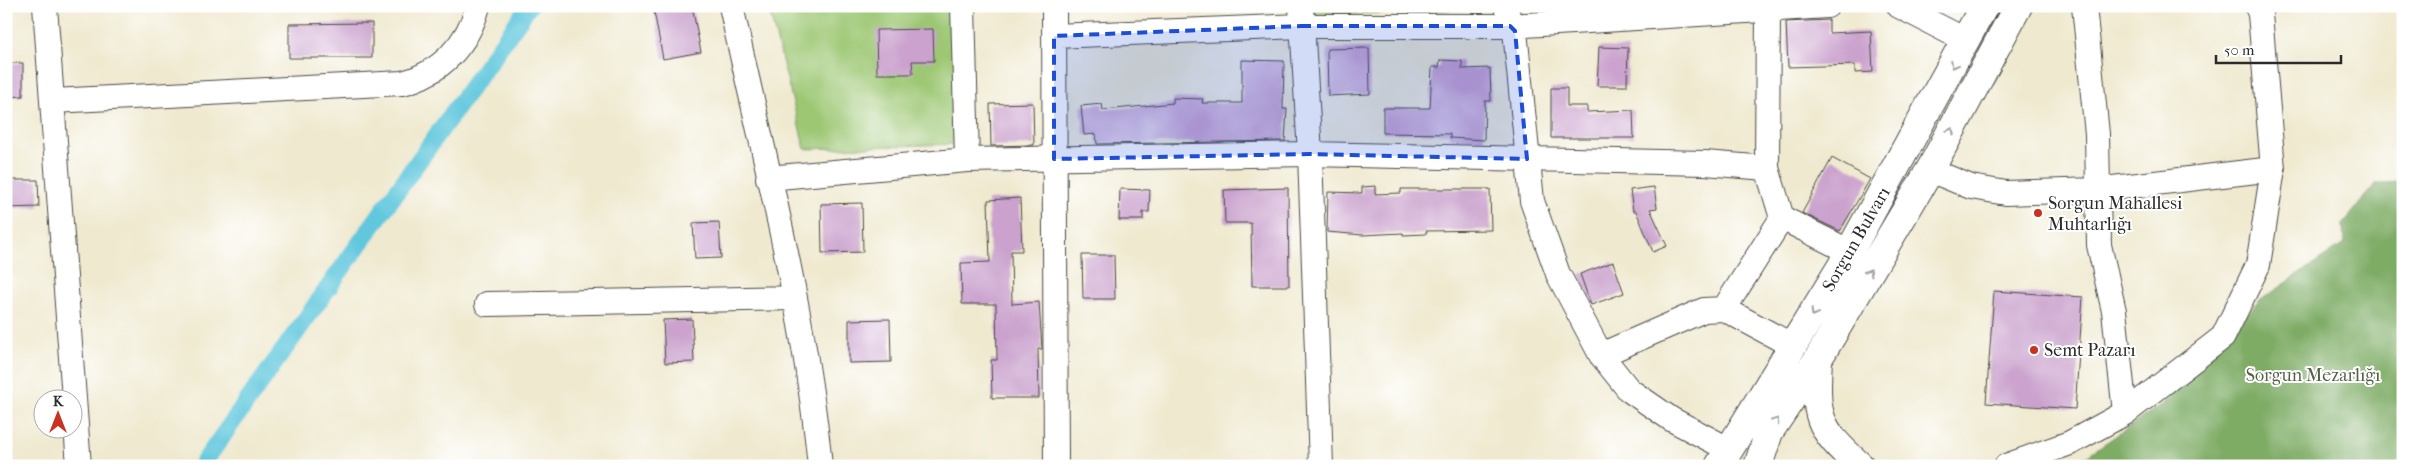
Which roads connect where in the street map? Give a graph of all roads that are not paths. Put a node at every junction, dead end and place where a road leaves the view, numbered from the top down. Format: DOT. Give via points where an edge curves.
graph roads {
  1 [pos="45,6"];
  2 [pos="478,6"];
  3 [pos="731,6"];
  4 [pos="963,6"];
  5 [pos="1054,6"];
  6 [pos="1827,6"];
  7 [pos="1899,6"];
  8 [pos="1984,6"];
  9 [pos="2018,6"];
  10 [pos="2084,6"];
  11 [pos="1768,7"];
  12 [pos="2264,9"];
  13 [pos="1301,16"];
  14 [pos="1508,16"];
  15 [pos="1054,36"];
  16 [pos="1967,41"];
  17 [pos="53,101"];
  18 [pos="1310,154"];
  19 [pos="1054,159"];
  20 [pos="1527,159"];
  21 [pos="967,160"];
  22 [pos="1766,168"];
  23 [pos="2273,169"];
  24 [pos="1930,170"];
  25 [pos="768,178"];
  26 [pos="2096,190"];
  27 [pos="1782,218"];
  28 [pos="1850,252"];
  29 [pos="795,298"];
  30 [pos="487,304"];
  31 [pos="1724,309"];
  32 [pos="1793,346"];
  33 [pos="1601,355"];
  34 [pos="1818,359"];
  35 [pos="2125,412"];
  36 [pos="1723,457"];
  37 [pos="79,466"];
  38 [pos="820,466"];
  39 [pos="1056,466"];
  40 [pos="1321,466"];
  41 [pos="1758,466"];
  42 [pos="1860,466"];
  43 [pos="2006,466"];
  1 -- 17 [label="street"];
  2 -- 17 [label="street" via="471,25 451,57 424,76 402,83"];
  3 -- 25 [label="street"];
  4 -- 21 [label="street"];
  5 -- 15 [label="street"];
  6 -- 11 [label="street"];
  7 -- 16 [label="street"];
  8 -- 16 [label="main road, Sorgun Bulvarı"];
  24 -- 9 [label="main road, Sorgun Bulvarı, one-way"];
  10 -- 26 [label="street" via="2098,134"];
  11 -- 14 [label="street"];
  11 -- 22 [label="street"];
  12 -- 23 [label="street"];
  13 -- 14 [label="street"];
  13 -- 15 [label="street"];
  13 -- 18 [label="street"];
  14 -- 20 [label="street" via="1515,31"];
  15 -- 19 [label="street"];
  16 -- 28 [label="main road, Sorgun Bulvarı, one-way"];
  17 -- 37 [label="street"];
  18 -- 19 [label="street"];
  18 -- 20 [label="street"];
  18 -- 40 [label="street"];
  19 -- 21 [label="street"];
  19 -- 39 [label="street"];
  20 -- 22 [label="street" via="1706,163"];
  20 -- 33 [label="street" via="1532,201 1558,274"];
  21 -- 25 [label="street"];
  22 -- 27 [label="street"];
  23 -- 26 [label="street"];
  23 -- 35 [label="street" via="2258,265 2223,338"];
  24 -- 26 [label="street" via="1971,186 2006,193"];
  34 -- 24 [label="main road, Sorgun Bulvarı, one-way"];
  25 -- 29 [label="street"];
  26 -- 35 [label="street" via="2099,245 2114,311"];
  27 -- 28 [label="street"];
  27 -- 31 [label="street"];
  28 -- 32 [label="main road, Sorgun Bulvarı, one-way"];
  29 -- 30 [label="street"];
  29 -- 38 [label="street" via="814,400"];
  31 -- 32 [label="street"];
  31 -- 33 [label="street" via="1704,310"];
  32 -- 36 [label="main road, Sorgun Bulvarı"];
  33 -- 36 [label="street" via="1629,390"];
  41 -- 34 [label="main road, Sorgun Bulvarı, one-way" via="1768,432"];
  34 -- 42 [label="main road" via="1816,399 1822,424 1835,444"];
  35 -- 43 [label="street" via="2070,443"];
}
